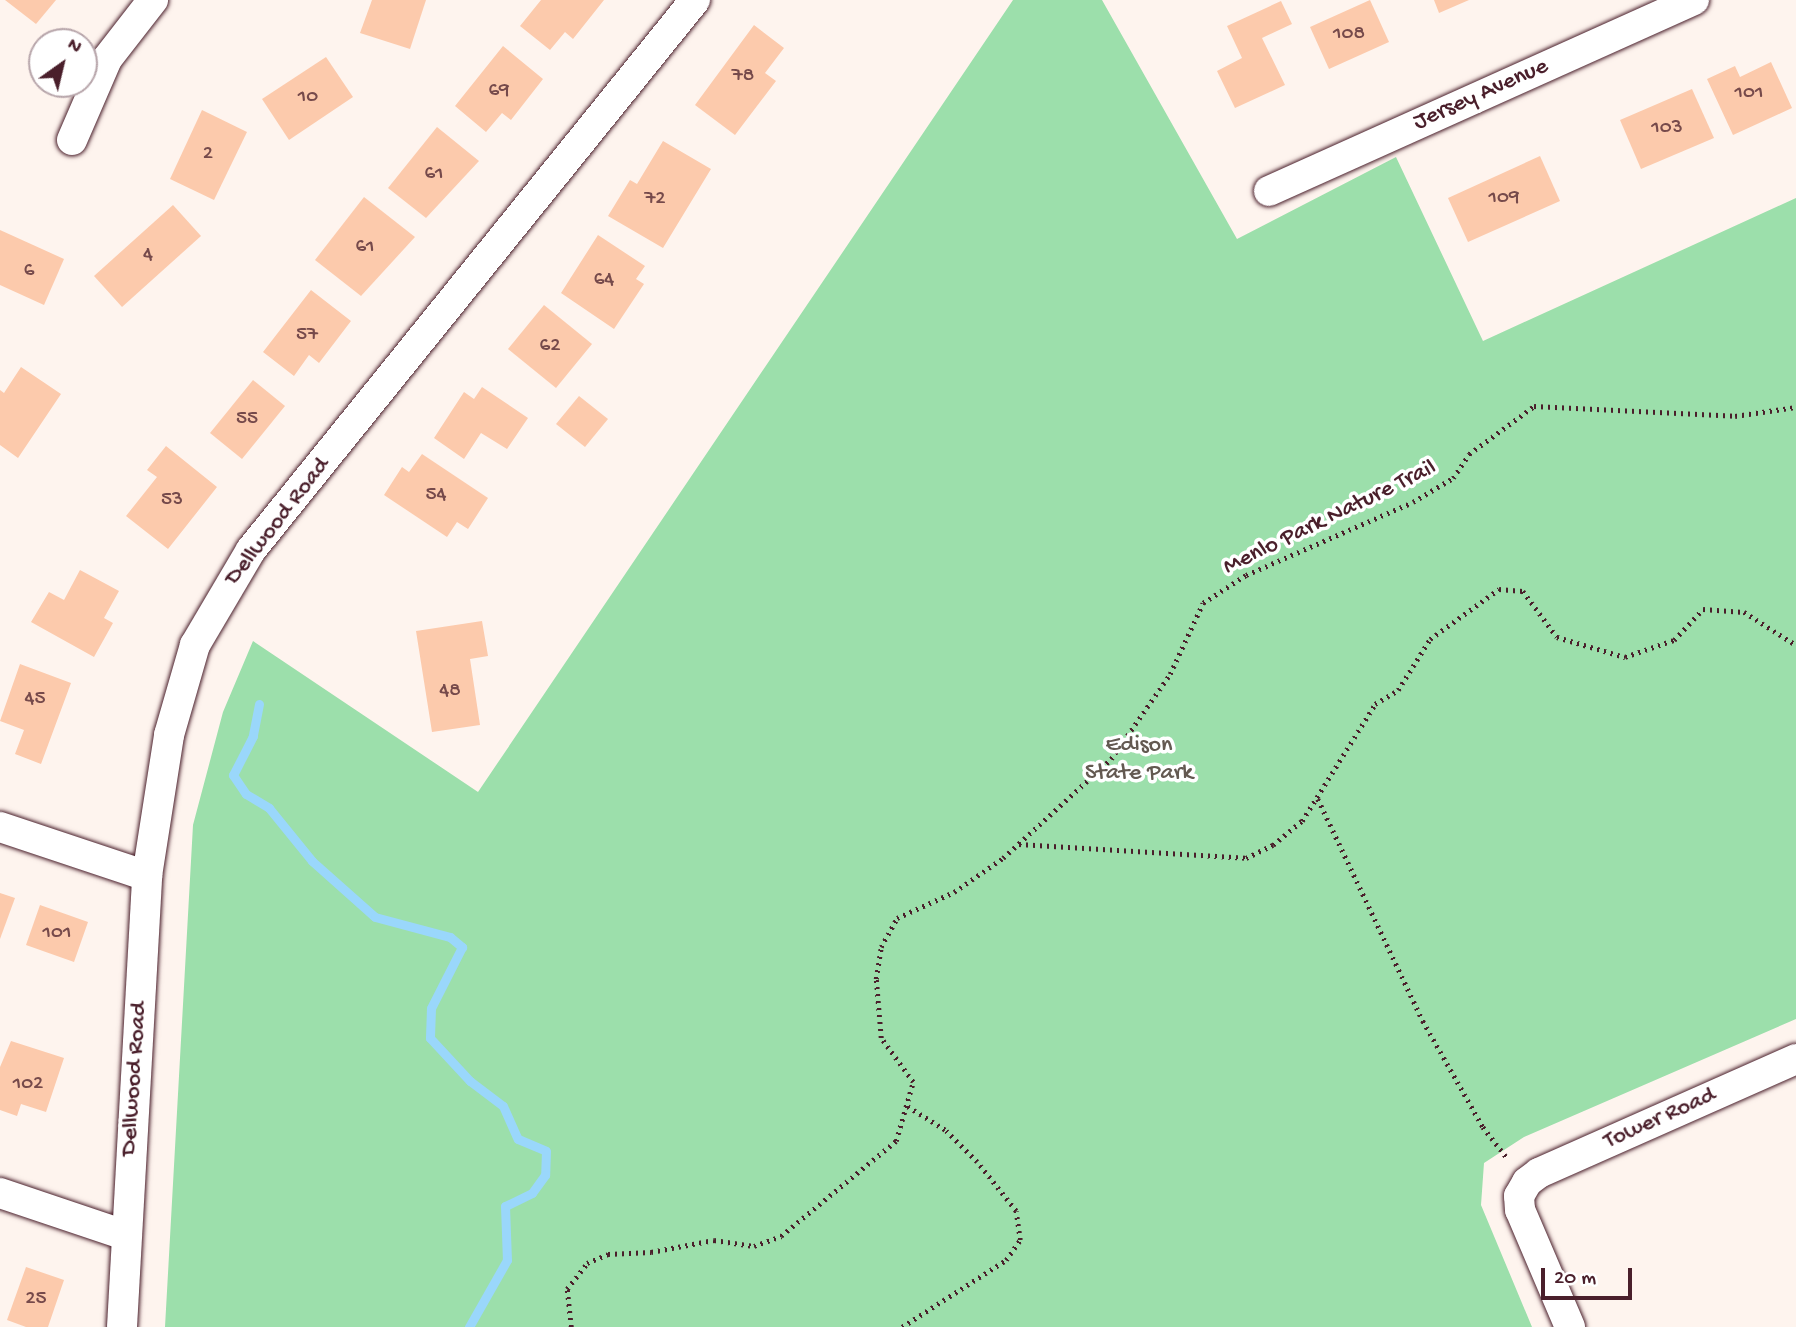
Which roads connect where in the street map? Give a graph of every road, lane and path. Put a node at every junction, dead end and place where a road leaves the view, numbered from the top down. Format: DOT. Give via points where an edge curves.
graph roads {
  1 [pos="153,0"];
  2 [pos="695,0"];
  3 [pos="1694,0"];
  4 [pos="72,140"];
  5 [pos="1269,191"];
  6 [pos="1796,407"];
  7 [pos="1796,645"];
  8 [pos="1318,799"];
  9 [pos="0,827"];
  10 [pos="1018,844"];
  11 [pos="147,876"];
  12 [pos="1796,1059"];
  13 [pos="908,1107"];
  14 [pos="1527,1182"];
  15 [pos="0,1192"];
  16 [pos="125,1235"];
  17 [pos="122,1327"];
  18 [pos="571,1327"];
  19 [pos="902,1327"];
  20 [pos="1570,1327"];
  1 -- 4 [label="street" via="107,59"];
  2 -- 11 [label="street, Dellwood Road" via="251,550 220,597 195,645 180,689"];
  3 -- 5 [label="street, Jersey Avenue"];
  6 -- 10 [label="path, Menlo Park Nature Trail" via="1735,416 1534,406 1469,454 1453,478 1413,502 1246,575 1203,603 1170,674 1111,759"];
  7 -- 8 [label="path" via="1744,612 1703,609 1674,639 1625,657 1557,637 1523,591 1499,589 1430,639 1398,690 1375,704"];
  8 -- 10 [label="path" via="1302,821 1273,845 1246,858"];
  8 -- 14 [label="path" via="1423,1021 1483,1127"];
  9 -- 11 [label="street"];
  10 -- 13 [label="path, Menlo Park Nature Trail" via="954,892 897,918 881,947 876,979 881,1038 912,1082"];
  11 -- 16 [label="street, Dellwood Road"];
  12 -- 14 [label="street, Tower Road"];
  13 -- 18 [label="path, Menlo Park Nature Trail" via="896,1141 781,1236 754,1247 715,1240 608,1254 587,1263 567,1289"];
  13 -- 19 [label="path" via="945,1130 978,1162 1016,1211 1020,1240 1006,1260"];
  14 -- 20 [label="street" via="1519,1196 1520,1210"];
  15 -- 16 [label="street"];
  16 -- 17 [label="street, Dellwood Road"];
}
